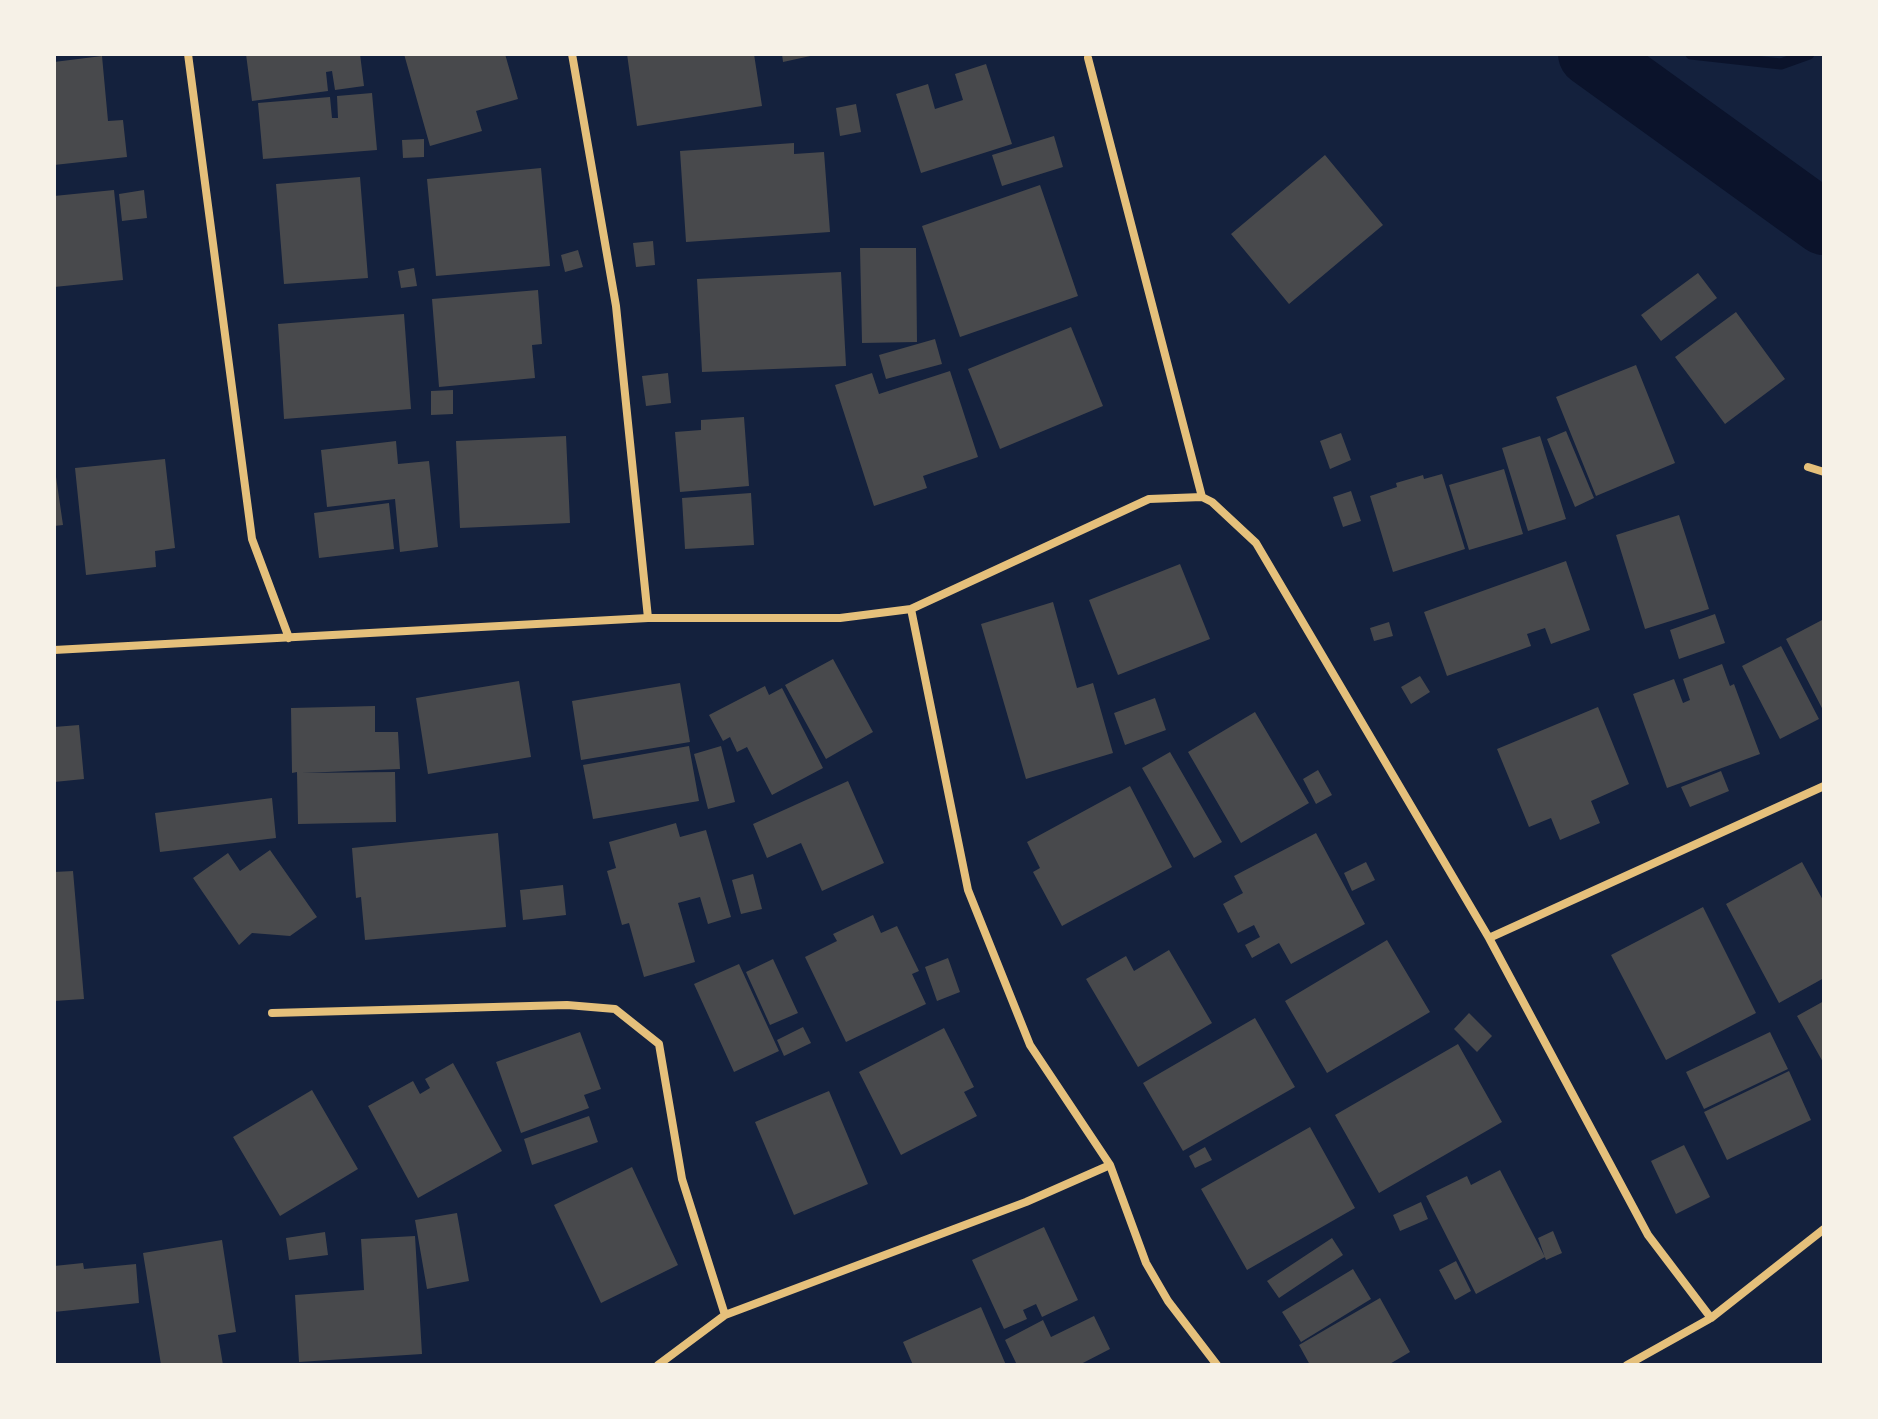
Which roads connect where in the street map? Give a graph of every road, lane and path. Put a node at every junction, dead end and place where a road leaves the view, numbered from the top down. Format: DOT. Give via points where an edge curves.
graph roads {
  1 [pos="188,54"];
  2 [pos="572,54"];
  3 [pos="1088,58"];
  4 [pos="1808,467"];
  5 [pos="1824,472"];
  6 [pos="1202,497"];
  7 [pos="911,609"];
  8 [pos="648,618"];
  9 [pos="289,638"];
  10 [pos="54,650"];
  11 [pos="1824,786"];
  12 [pos="1489,938"];
  13 [pos="272,1013"];
  14 [pos="1110,1165"];
  15 [pos="1824,1229"];
  16 [pos="725,1315"];
  17 [pos="1711,1318"];
  18 [pos="658,1365"];
  19 [pos="1217,1365"];
  20 [pos="1627,1365"];
  1 -- 9 [label="street" via="252,539"];
  2 -- 8 [label="street" via="616,306"];
  3 -- 6 [label="street"];
  4 -- 5 [label="street"];
  6 -- 7 [label="street" via="1149,499"];
  6 -- 12 [label="street" via="1256,543"];
  7 -- 8 [label="street" via="840,618"];
  7 -- 14 [label="street" via="968,890 1030,1045"];
  8 -- 9 [label="street"];
  9 -- 10 [label="street"];
  11 -- 12 [label="street"];
  12 -- 17 [label="street" via="1648,1235"];
  13 -- 16 [label="street" via="567,1005 615,1009 659,1044 682,1179"];
  14 -- 16 [label="street"];
  14 -- 19 [label="street" via="1146,1263"];
  15 -- 17 [label="street"];
  16 -- 18 [label="street"];
  17 -- 20 [label="street"];
}
